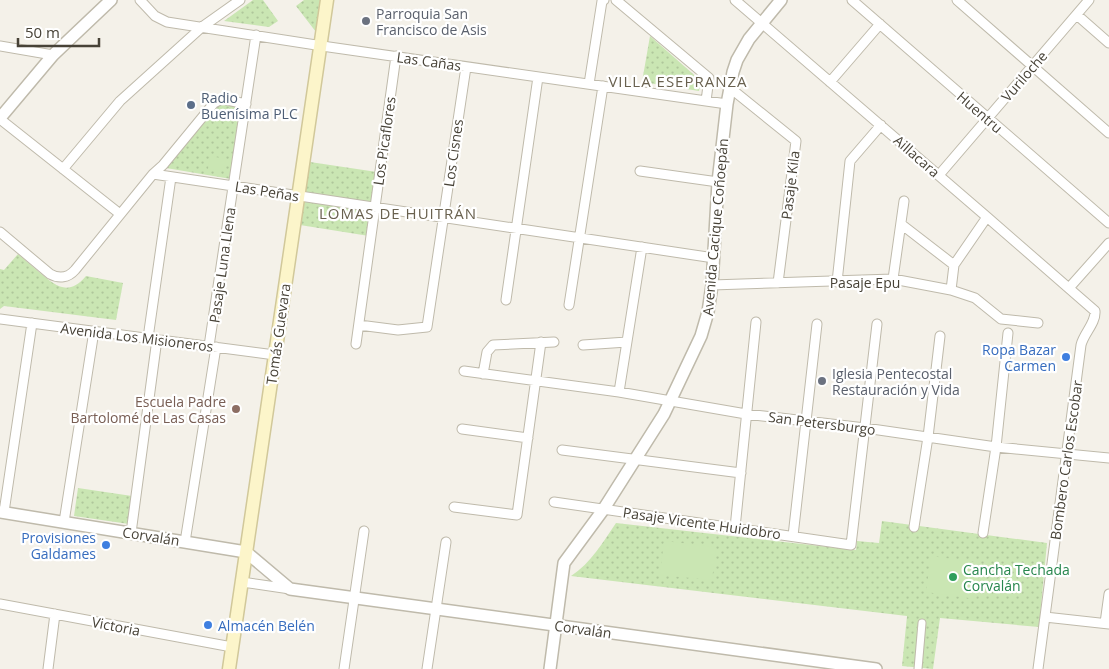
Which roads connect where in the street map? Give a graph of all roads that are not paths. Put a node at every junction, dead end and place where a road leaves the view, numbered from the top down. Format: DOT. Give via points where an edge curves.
graph roads {
  1 [pos="111,0"];
  2 [pos="140,0"];
  3 [pos="240,0"];
  4 [pos="327,0"];
  5 [pos="604,0"];
  6 [pos="616,0"];
  7 [pos="735,0"];
  8 [pos="781,0"];
  9 [pos="852,0"];
  10 [pos="957,0"];
  11 [pos="1089,0"];
  12 [pos="1076,15"];
  13 [pos="762,23"];
  14 [pos="880,24"];
  15 [pos="202,27"];
  16 [pos="256,35"];
  17 [pos="1109,43"];
  18 [pos="0,46"];
  19 [pos="320,46"];
  20 [pos="53,55"];
  21 [pos="396,56"];
  22 [pos="1032,66"];
  23 [pos="466,67"];
  24 [pos="538,77"];
  25 [pos="830,82"];
  26 [pos="589,84"];
  27 [pos="603,86"];
  28 [pos="730,87"];
  29 [pos="706,101"];
  30 [pos="246,104"];
  31 [pos="727,104"];
  32 [pos="988,118"];
  33 [pos="0,119"];
  34 [pos="881,125"];
  35 [pos="1109,133"];
  36 [pos="63,169"];
  37 [pos="640,171"];
  38 [pos="153,174"];
  39 [pos="938,175"];
  40 [pos="171,177"];
  41 [pos="718,182"];
  42 [pos="233,186"];
  43 [pos="298,196"];
  44 [pos="904,201"];
  45 [pos="375,207"];
  46 [pos="120,214"];
  47 [pos="988,217"];
  48 [pos="443,218"];
  49 [pos="1109,223"];
  50 [pos="901,224"];
  51 [pos="516,228"];
  52 [pos="0,232"];
  53 [pos="579,238"];
  54 [pos="1109,243"];
  55 [pos="642,247"];
  56 [pos="714,258"];
  57 [pos="954,265"];
  58 [pos="893,279"];
  59 [pos="837,282"];
  60 [pos="778,284"];
  61 [pos="712,285"];
  62 [pos="1070,288"];
  63 [pos="951,290"];
  64 [pos="506,300"];
  65 [pos="569,305"];
  66 [pos="1096,314"];
  67 [pos="0,319"];
  68 [pos="756,322"];
  69 [pos="32,323"];
  70 [pos="1038,323"];
  71 [pos="817,324"];
  72 [pos="878,324"];
  73 [pos="359,326"];
  74 [pos="94,331"];
  75 [pos="1008,333"];
  76 [pos="940,336"];
  77 [pos="153,339"];
  78 [pos="540,342"];
  79 [pos="554,342"];
  80 [pos="627,342"];
  81 [pos="356,344"];
  82 [pos="583,345"];
  83 [pos="212,347"];
  84 [pos="275,354"];
  85 [pos="464,372"];
  86 [pos="483,374"];
  87 [pos="535,381"];
  88 [pos="619,392"];
  89 [pos="671,401"];
  90 [pos="746,414"];
  91 [pos="806,422"];
  92 [pos="865,428"];
  93 [pos="462,429"];
  94 [pos="928,437"];
  95 [pos="528,438"];
  96 [pos="996,447"];
  97 [pos="562,450"];
  98 [pos="1067,455"];
  99 [pos="1109,458"];
  100 [pos="635,460"];
  101 [pos="741,472"];
  102 [pos="554,502"];
  103 [pos="454,507"];
  104 [pos="603,510"];
  105 [pos="2,512"];
  106 [pos="64,522"];
  107 [pos="914,527"];
  108 [pos="735,528"];
  109 [pos="364,531"];
  110 [pos="131,533"];
  111 [pos="983,533"];
  112 [pos="793,536"];
  113 [pos="185,542"];
  114 [pos="446,542"];
  115 [pos="246,552"];
  116 [pos="242,582"];
  117 [pos="290,589"];
  118 [pos="1109,594"];
  119 [pos="354,598"];
  120 [pos="0,604"];
  121 [pos="436,609"];
  122 [pos="55,614"];
  123 [pos="1045,617"];
  124 [pos="922,623"];
  125 [pos="1107,624"];
  126 [pos="555,626"];
  127 [pos="232,647"];
  128 [pos="48,669"];
  129 [pos="229,669"];
  130 [pos="344,669"];
  131 [pos="427,669"];
  132 [pos="550,669"];
  133 [pos="876,669"];
  134 [pos="918,669"];
  135 [pos="1038,669"];
  1 -- 20 [label="street"];
  2 -- 15 [label="street, Las Cañas" via="162,20"];
  3 -- 15 [label="street"];
  4 -- 19 [label="main road, Tomás Guevara"];
  5 -- 26 [label="street"];
  6 -- 29 [label="street" via="709,78"];
  7 -- 13 [label="street, Aillacara"];
  8 -- 13 [label="street, Avenida Cacique Coñoepán"];
  9 -- 14 [label="street, Huentru"];
  10 -- 22 [label="street"];
  11 -- 12 [label="street, Vuriloche"];
  12 -- 17 [label="street"];
  12 -- 22 [label="street, Vuriloche"];
  13 -- 25 [label="street, Aillacara"];
  13 -- 28 [label="street, Avenida Cacique Coñoepán" via="743,48"];
  14 -- 25 [label="street"];
  14 -- 32 [label="street, Huentru"];
  15 -- 16 [label="street, Las Cañas"];
  15 -- 36 [label="street" via="120,101"];
  16 -- 19 [label="street, Las Cañas"];
  16 -- 30 [label="street, Pasaje Luna Llena"];
  18 -- 20 [label="street"];
  19 -- 21 [label="street, Las Cañas"];
  19 -- 43 [label="main road, Tomás Guevara"];
  20 -- 33 [label="street"];
  21 -- 23 [label="street, Las Cañas"];
  21 -- 45 [label="street, Los Picaflores"];
  22 -- 32 [label="street, Vuriloche"];
  22 -- 35 [label="street"];
  23 -- 24 [label="street, Las Cañas"];
  23 -- 48 [label="street, Los Cisnes"];
  24 -- 26 [label="street, Las Cañas"];
  24 -- 51 [label="street"];
  25 -- 34 [label="street, Aillacara"];
  26 -- 27 [label="street, Las Cañas"];
  27 -- 29 [label="street, Las Cañas"];
  27 -- 53 [label="street"];
  28 -- 31 [label="street, Avenida Cacique Coñoepán"];
  28 -- 60 [label="street, Pasaje Kila" via="796,141"];
  29 -- 31 [label="street, Las Cañas"];
  30 -- 38 [label="street" via="222,99 214,103"];
  30 -- 42 [label="street, Pasaje Luna Llena"];
  31 -- 41 [label="street, Avenida Cacique Coñoepán"];
  32 -- 39 [label="street, Vuriloche"];
  32 -- 49 [label="street, Huentru"];
  33 -- 36 [label="street"];
  34 -- 39 [label="street, Aillacara"];
  34 -- 59 [label="street" via="850,160"];
  36 -- 46 [label="street"];
  37 -- 41 [label="street"];
  38 -- 40 [label="street, Las Peñas"];
  38 -- 46 [label="street"];
  39 -- 47 [label="street, Aillacara"];
  40 -- 42 [label="street, Las Peñas"];
  40 -- 77 [label="street"];
  41 -- 56 [label="street, Avenida Cacique Coñoepán"];
  42 -- 43 [label="street, Las Peñas"];
  42 -- 83 [label="street, Pasaje Luna Llena"];
  43 -- 45 [label="street, Las Peñas"];
  43 -- 84 [label="main road, Tomás Guevara"];
  44 -- 50 [label="street"];
  45 -- 48 [label="street, Las Peñas"];
  45 -- 73 [label="street, Los Picaflores"];
  46 -- 52 [label="street" via="75,270 63,277 50,274"];
  47 -- 57 [label="street"];
  47 -- 62 [label="street, Aillacara"];
  48 -- 51 [label="street, Las Peñas"];
  48 -- 73 [label="street, Los Cisnes" via="427,327 398,330"];
  50 -- 57 [label="street"];
  50 -- 58 [label="street"];
  51 -- 53 [label="street, Las Peñas"];
  51 -- 64 [label="street"];
  53 -- 55 [label="street, Las Peñas"];
  53 -- 65 [label="street"];
  54 -- 62 [label="street"];
  55 -- 56 [label="street, Las Peñas"];
  55 -- 80 [label="street"];
  56 -- 61 [label="street, Avenida Cacique Coñoepán"];
  57 -- 63 [label="street"];
  58 -- 59 [label="street, Pasaje Epu"];
  58 -- 63 [label="street, Pasaje Epu"];
  59 -- 60 [label="street, Pasaje Epu"];
  60 -- 61 [label="street, Pasaje Epu"];
  61 -- 89 [label="street, Avenida Cacique Coñoepán" via="701,336"];
  62 -- 66 [label="street, Aillacara"];
  63 -- 70 [label="street, Pasaje Epu" via="975,298 1001,319"];
  66 -- 98 [label="street, Bombero Carlos Escobar" via="1081,345"];
  67 -- 69 [label="street, Avenida Los Misioneros"];
  68 -- 90 [label="street"];
  69 -- 74 [label="street, Avenida Los Misioneros"];
  69 -- 105 [label="street"];
  71 -- 91 [label="street"];
  72 -- 92 [label="street"];
  73 -- 81 [label="street, Los Picaflores"];
  74 -- 77 [label="street, Avenida Los Misioneros"];
  74 -- 106 [label="street"];
  75 -- 96 [label="street"];
  76 -- 94 [label="street"];
  77 -- 83 [label="street, Avenida Los Misioneros"];
  77 -- 110 [label="street"];
  78 -- 79 [label="street"];
  78 -- 86 [label="street" via="493,345 487,352"];
  78 -- 87 [label="street"];
  80 -- 82 [label="street"];
  80 -- 88 [label="street"];
  83 -- 84 [label="street, Avenida Los Misioneros"];
  83 -- 113 [label="street, Pasaje Luna Llena"];
  84 -- 115 [label="main road, Tomás Guevara"];
  85 -- 86 [label="street, San Petersburgo"];
  86 -- 87 [label="street, San Petersburgo"];
  87 -- 88 [label="street, San Petersburgo"];
  87 -- 95 [label="street"];
  88 -- 89 [label="street, San Petersburgo"];
  89 -- 90 [label="street, San Petersburgo"];
  89 -- 100 [label="street, Avenida Cacique Coñoepán"];
  90 -- 91 [label="street, San Petersburgo"];
  90 -- 101 [label="street"];
  91 -- 92 [label="street, San Petersburgo"];
  91 -- 112 [label="street"];
  92 -- 94 [label="street, San Petersburgo"];
  92 -- 112 [label="street, Pasaje Vicente Huidobro" via="851,545"];
  93 -- 95 [label="street"];
  94 -- 96 [label="street, San Petersburgo"];
  94 -- 107 [label="street"];
  95 -- 103 [label="street" via="517,515"];
  96 -- 98 [label="street, San Petersburgo"];
  96 -- 111 [label="street"];
  97 -- 100 [label="street"];
  98 -- 99 [label="street, San Petersburgo"];
  98 -- 123 [label="street, Bombero Carlos Escobar"];
  100 -- 101 [label="street"];
  100 -- 104 [label="street, Avenida Cacique Coñoepán"];
  101 -- 108 [label="street"];
  102 -- 104 [label="street, Pasaje Vicente Huidobro"];
  104 -- 108 [label="street, Pasaje Vicente Huidobro"];
  104 -- 126 [label="street, Avenida Cacique Coñoepán" via="564,563"];
  105 -- 106 [label="street, Corvalán"];
  106 -- 110 [label="street, Corvalán"];
  108 -- 112 [label="street, Pasaje Vicente Huidobro"];
  109 -- 119 [label="street"];
  110 -- 113 [label="street, Corvalán"];
  113 -- 115 [label="street, Corvalán"];
  114 -- 121 [label="street"];
  115 -- 116 [label="main road, Tomás Guevara"];
  115 -- 117 [label="street"];
  116 -- 117 [label="street, Corvalán"];
  116 -- 127 [label="main road, Tomás Guevara"];
  117 -- 119 [label="street, Corvalán"];
  118 -- 125 [label="street"];
  119 -- 121 [label="street, Corvalán"];
  119 -- 130 [label="street"];
  120 -- 122 [label="street, Victoria"];
  121 -- 126 [label="street, Corvalán"];
  121 -- 131 [label="street"];
  122 -- 127 [label="street, Victoria"];
  122 -- 128 [label="street"];
  123 -- 125 [label="street"];
  123 -- 135 [label="street, Bombero Carlos Escobar"];
  124 -- 134 [label="street"];
  126 -- 132 [label="street, Avenida Cacique Coñoepán"];
  126 -- 133 [label="street, Corvalán"];
  127 -- 129 [label="main road, Tomás Guevara"];
}
